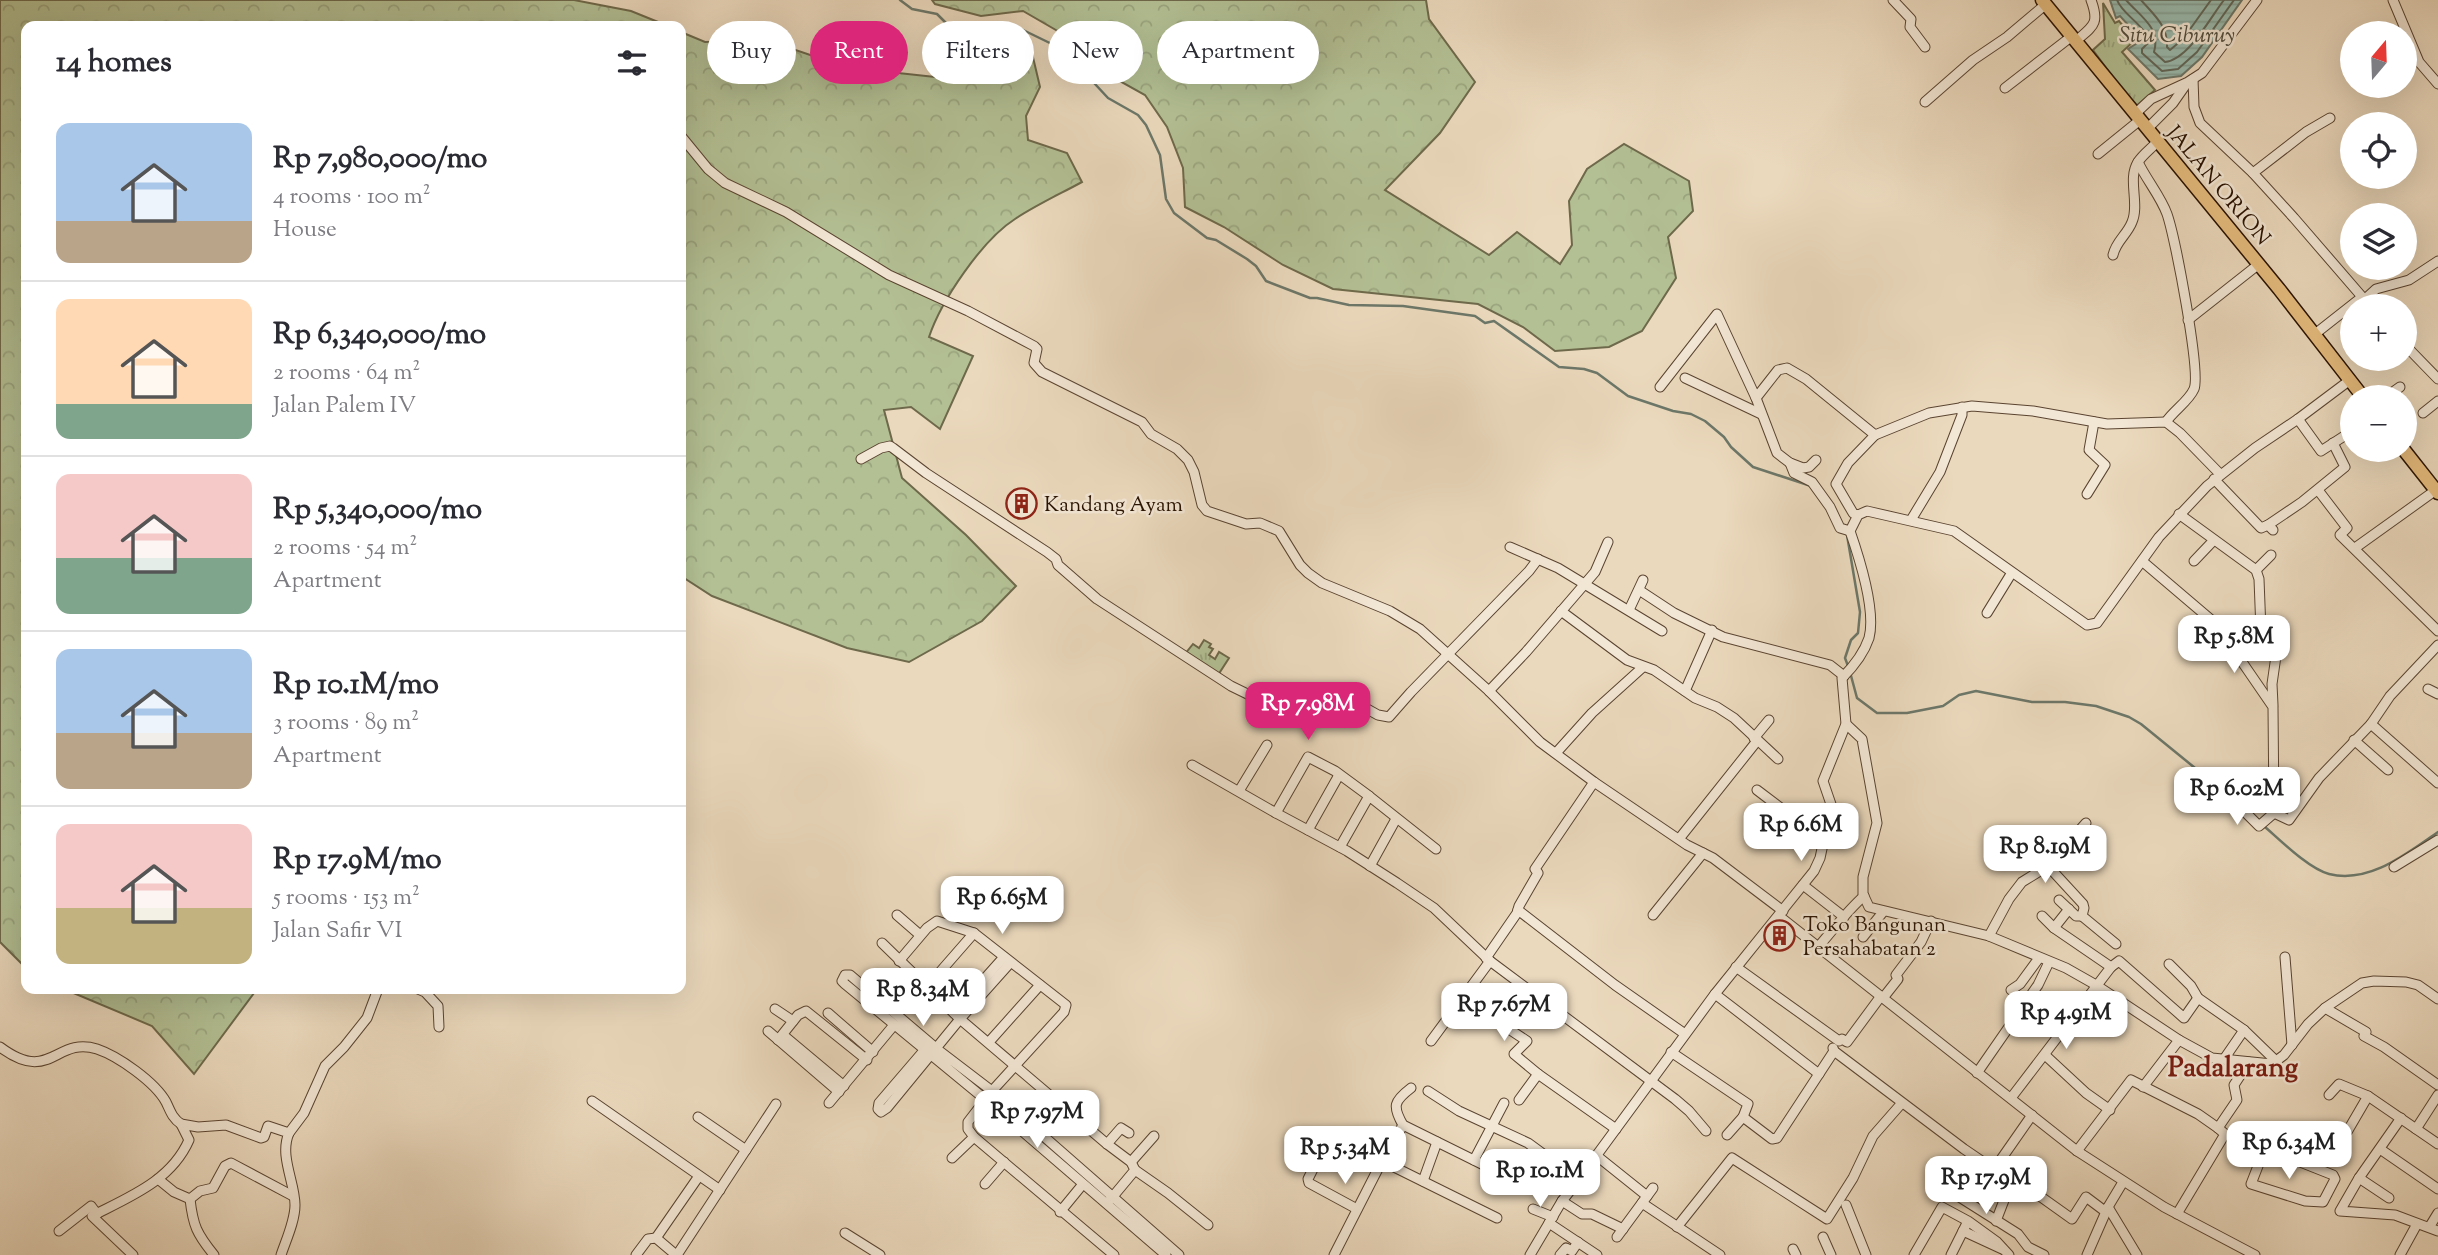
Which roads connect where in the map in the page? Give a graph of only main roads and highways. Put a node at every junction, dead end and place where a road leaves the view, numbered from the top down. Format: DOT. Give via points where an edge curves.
graph roads {
  1 [pos="2044,2"];
  2 [pos="2354,385"];
  3 [pos="2413,462"];
  4 [pos="2437,492"];
  1 -- 2 [label="highway, JALAN ORION"];
  3 -- 4 [label="highway"];
}
